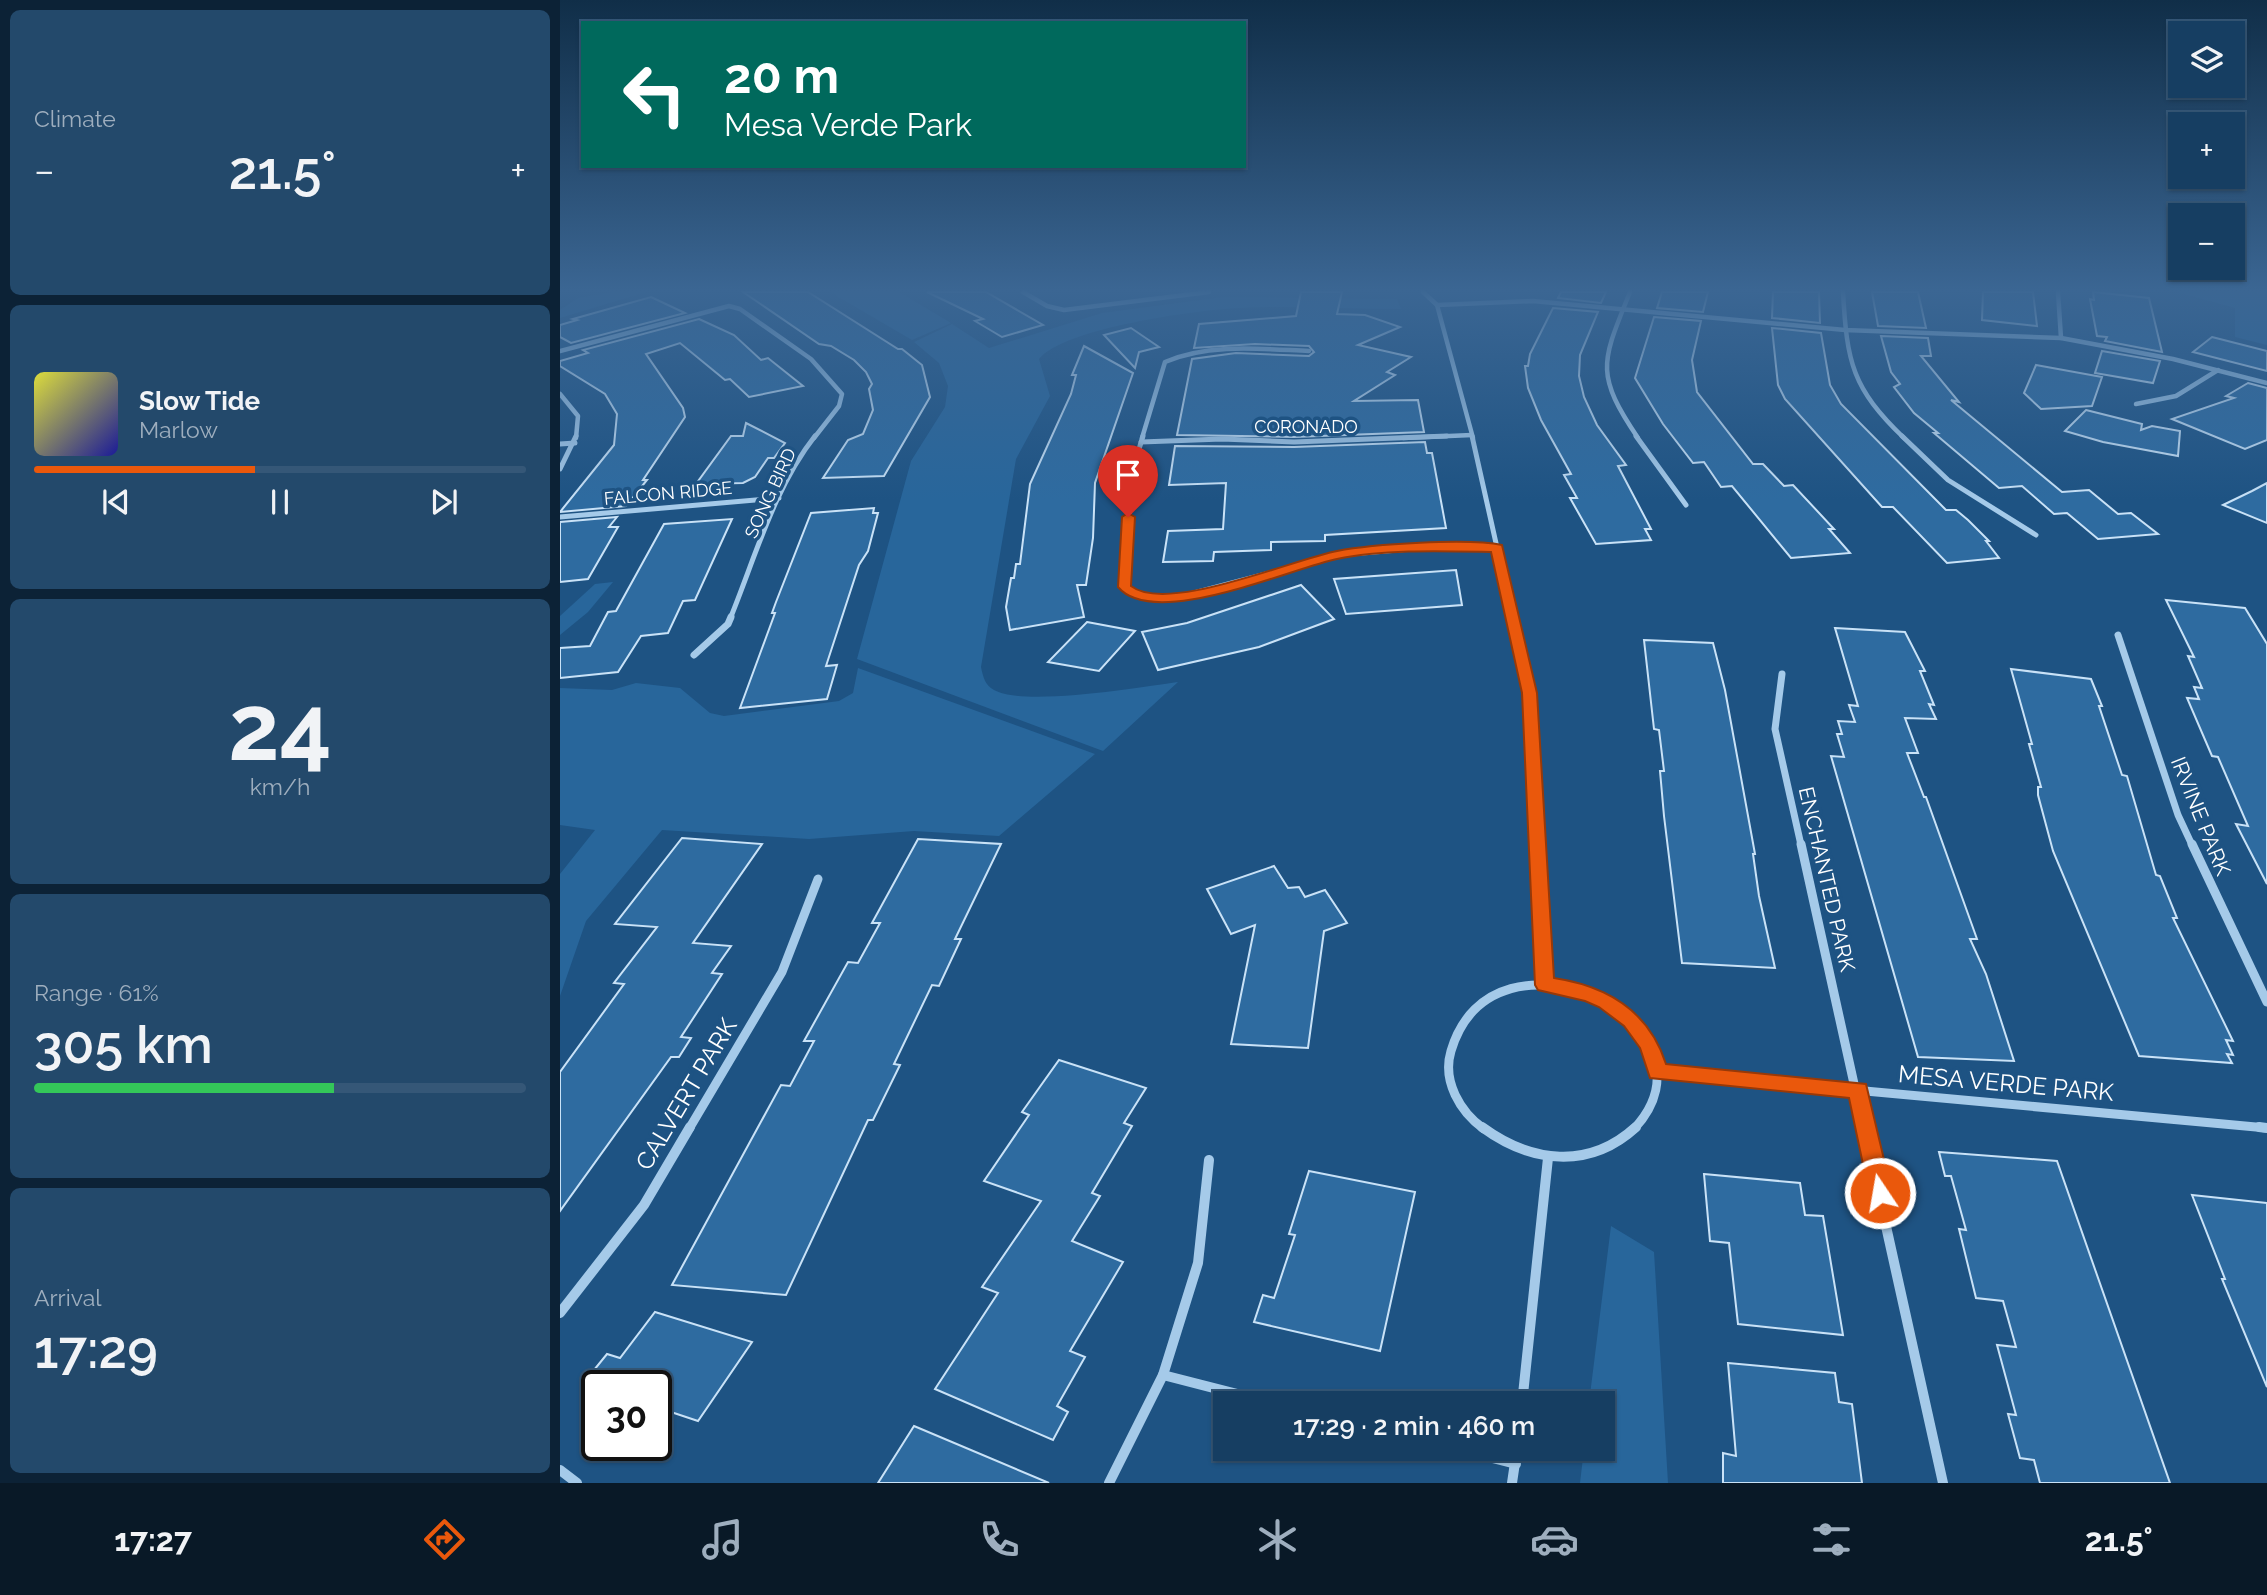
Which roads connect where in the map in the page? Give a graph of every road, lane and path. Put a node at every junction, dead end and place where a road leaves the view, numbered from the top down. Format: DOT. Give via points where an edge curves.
graph roads {
  1 [pos="813,361"];
  2 [pos="1167,361"];
  3 [pos="1452,361"];
  4 [pos="1607,361"];
  5 [pos="1852,361"];
  6 [pos="2175,361"];
  7 [pos="2218,370"];
  8 [pos="2267,383"];
  9 [pos="560,394"];
  10 [pos="2136,404"];
  11 [pos="1472,435"];
  12 [pos="1141,442"];
  13 [pos="575,443"];
  14 [pos="560,444"];
  15 [pos="560,469"];
  16 [pos="779,498"];
  17 [pos="1686,505"];
  18 [pos="560,517"];
  19 [pos="2036,535"];
  20 [pos="1497,548"];
  21 [pos="2118,635"];
  22 [pos="694,655"];
  23 [pos="1782,674"];
  24 [pos="818,878"];
  25 [pos="1545,985"];
  26 [pos="2267,1002"];
  27 [pos="1658,1072"];
  28 [pos="1858,1090"];
  29 [pos="2267,1128"];
  30 [pos="1548,1158"];
  31 [pos="1209,1160"];
  32 [pos="560,1313"];
  33 [pos="1163,1375"];
  34 [pos="1225,1391"];
  35 [pos="1523,1391"];
  36 [pos="1504,1461"];
  37 [pos="1516,1461"];
  38 [pos="1516,1464"];
  39 [pos="560,1470"];
  40 [pos="576,1483"];
  41 [pos="1109,1483"];
  42 [pos="1512,1483"];
  43 [pos="1943,1483"];
  1 -- 16 [label="street, SONG BIRD" via="842,394 839,406 801,454"];
  2 -- 12 [label="street"];
  3 -- 11 [label="street"];
  4 -- 17 [label="street" via="1605,380 1614,400"];
  5 -- 19 [label="street" via="1857,383 1875,410 1948,480"];
  6 -- 7 [label="street"];
  7 -- 8 [label="street"];
  7 -- 10 [label="street" via="2176,396"];
  9 -- 13 [label="street" via="578,416"];
  11 -- 12 [label="street, CORONADO"];
  11 -- 20 [label="street"];
  12 -- 20 [label="street" via="1132,472 1124,566 1124,587 1134,595 1171,599 1199,594 1338,555 1434,547"];
  13 -- 14 [label="street"];
  13 -- 15 [label="street"];
  16 -- 18 [label="street, FALCON RIDGE"];
  16 -- 22 [label="street, SONG BIRD" via="728,624"];
  20 -- 25 [label="street" via="1529,693"];
  21 -- 26 [label="street, IRVINE PARK" via="2178,815"];
  23 -- 28 [label="street, ENCHANTED PARK" via="1775,729"];
  24 -- 32 [label="street, CALVERT PARK" via="782,972 658,1182"];
  25 -- 27 [label="street" via="1597,997 1632,1020 1649,1045"];
  25 -- 30 [label="street" via="1513,989 1484,1001 1462,1020 1450,1046 1448,1074 1458,1104 1480,1129 1511,1148"];
  27 -- 28 [label="street, MESA VERDE PARK"];
  27 -- 30 [label="street" via="1655,1100 1640,1126 1616,1145 1584,1157"];
  28 -- 29 [label="street, MESA VERDE PARK"];
  28 -- 43 [label="street, ENCHANTED PARK"];
  30 -- 35 [label="street"];
  31 -- 33 [label="street" via="1198,1263"];
  33 -- 34 [label="street"];
  33 -- 41 [label="street"];
  36 -- 38 [label="street"];
  37 -- 38 [label="street"];
  38 -- 42 [label="street"];
  39 -- 40 [label="street"];
}
